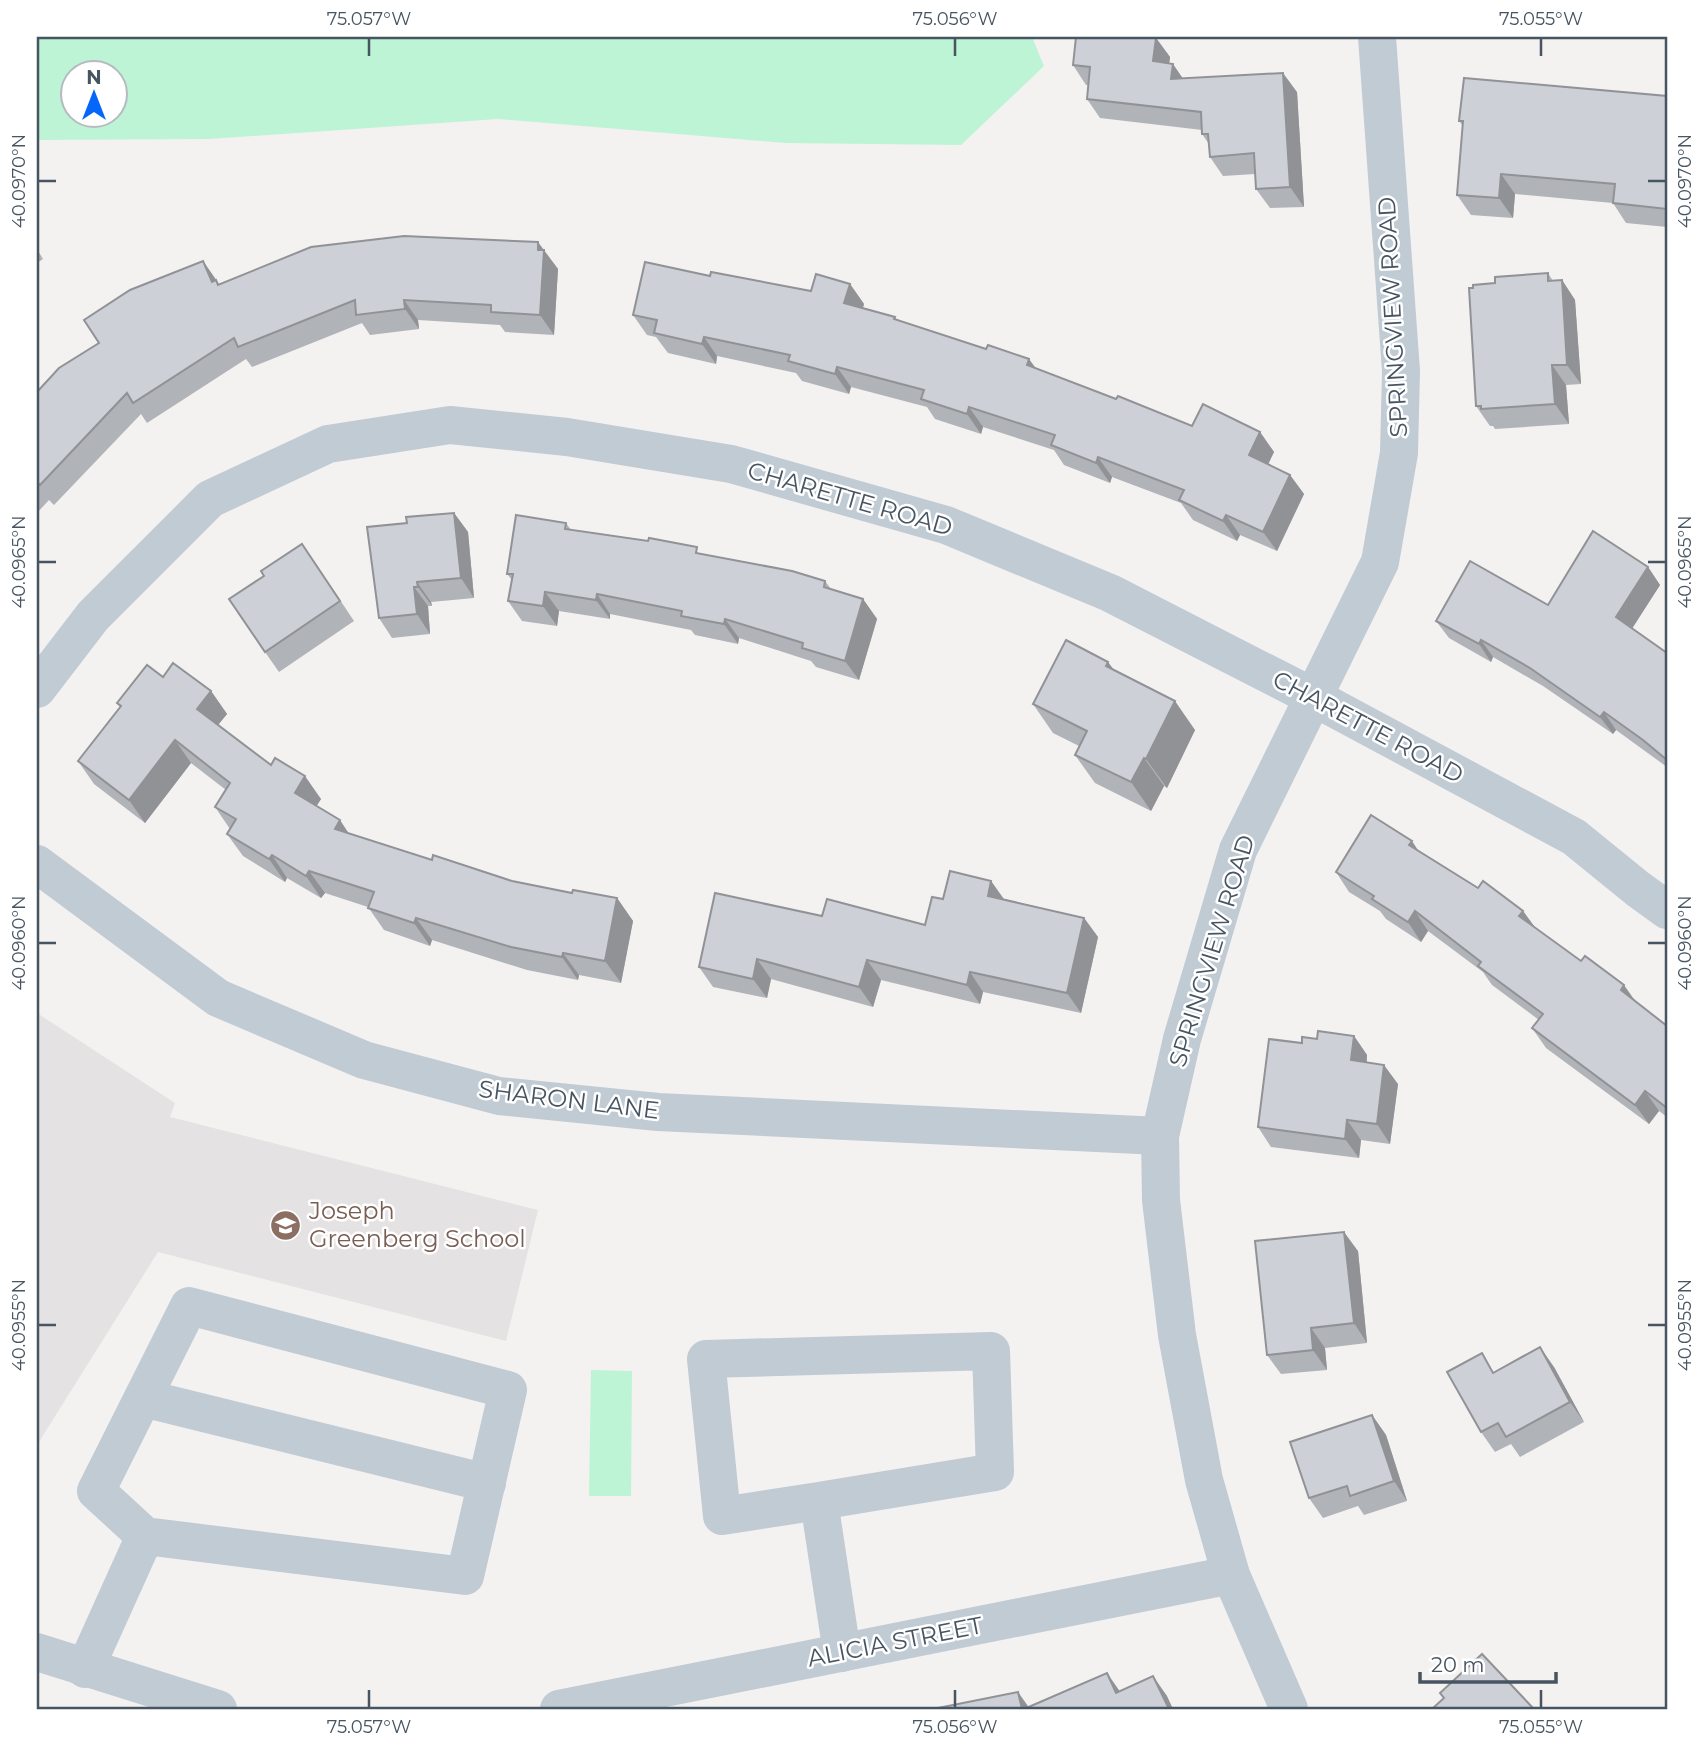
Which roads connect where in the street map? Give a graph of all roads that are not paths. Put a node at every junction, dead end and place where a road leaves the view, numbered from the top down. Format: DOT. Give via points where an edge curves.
graph roads {
  1 [pos="1377,37"];
  2 [pos="37,689"];
  3 [pos="1315,698"];
  4 [pos="37,864"];
  5 [pos="1667,910"];
  6 [pos="1160,1136"];
  7 [pos="143,1398"];
  8 [pos="487,1483"];
  9 [pos="819,1501"];
  10 [pos="145,1536"];
  11 [pos="1231,1575"];
  12 [pos="37,1652"];
  13 [pos="842,1653"];
  14 [pos="85,1669"];
  15 [pos="218,1709"];
  16 [pos="559,1709"];
  17 [pos="1289,1709"];
  1 -- 3 [label="street, SPRINGVIEW ROAD" via="1401,371 1399,453 1380,562"];
  2 -- 3 [label="street, CHARETTE ROAD" via="93,616 210,499 328,444 450,425 567,437 731,464 946,526 1110,593"];
  3 -- 5 [label="street, CHARETTE ROAD" via="1574,837"];
  3 -- 6 [label="street, SPRINGVIEW ROAD" via="1238,850 1182,1039"];
  4 -- 6 [label="street, SHARON LANE" via="218,998 364,1060 499,1096 658,1112"];
  6 -- 11 [label="street, SPRINGVIEW ROAD" via="1161,1200 1177,1335 1204,1479"];
  7 -- 8 [label="street"];
  7 -- 8 [label="street" via="189,1306 508,1390"];
  7 -- 10 [label="street" via="96,1491"];
  8 -- 10 [label="street" via="465,1576"];
  9 -- 9 [label="street" via="995,1472 991,1351 706,1359 722,1516"];
  9 -- 13 [label="street"];
  10 -- 14 [label="street"];
  11 -- 13 [label="street, ALICIA STREET"];
  11 -- 17 [label="street, SPRINGVIEW ROAD"];
  12 -- 14 [label="street"];
  13 -- 16 [label="street, ALICIA STREET"];
  14 -- 15 [label="street"];
}
